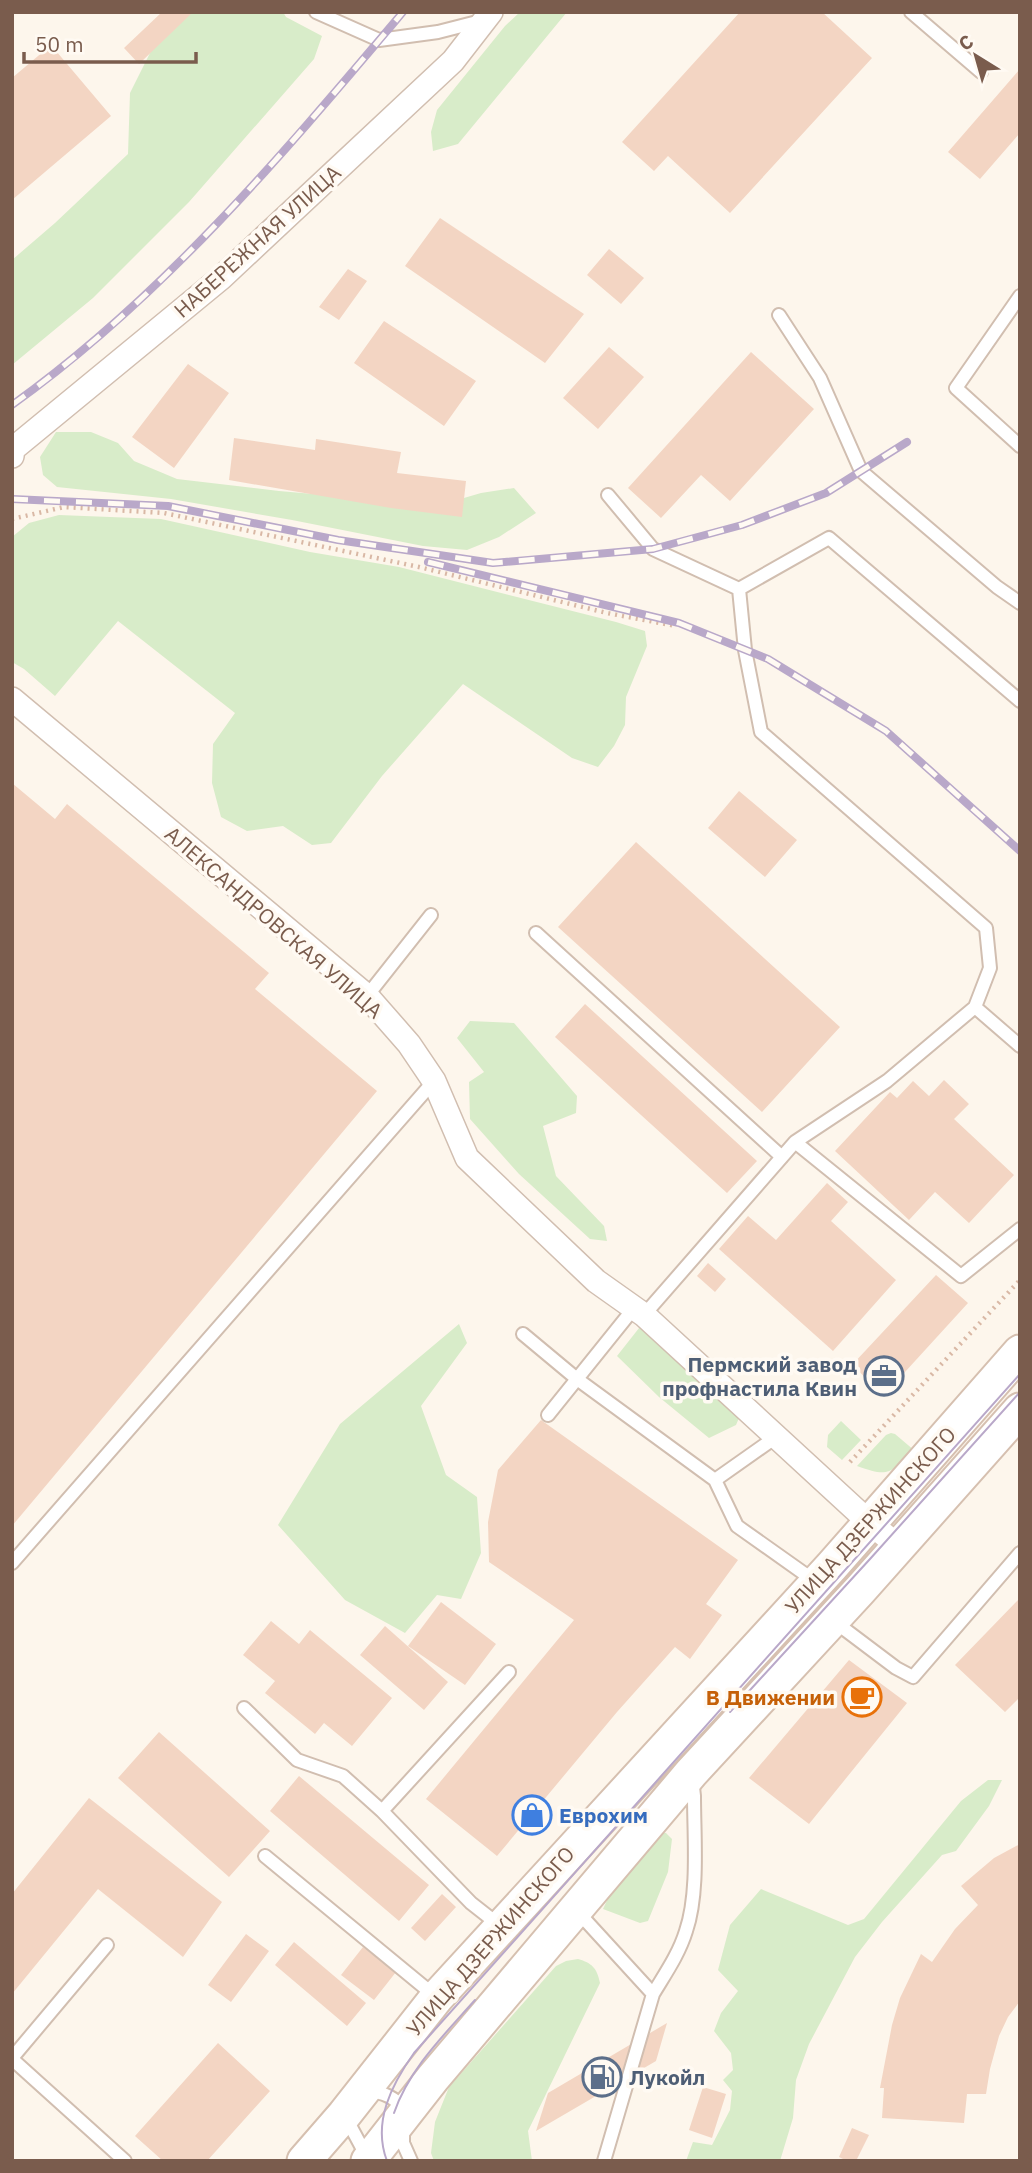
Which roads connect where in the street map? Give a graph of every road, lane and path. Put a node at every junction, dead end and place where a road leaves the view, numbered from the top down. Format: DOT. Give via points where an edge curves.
graph roads {
  1 [pos="316,12"];
  2 [pos="911,12"];
  3 [pos="488,16"];
  4 [pos="981,72"];
  5 [pos="1020,296"];
  6 [pos="779,315"];
  7 [pos="1020,446"];
  8 [pos="13,449"];
  9 [pos="12,456"];
  10 [pos="608,495"];
  11 [pos="12,519"];
  12 [pos="739,589"];
  13 [pos="1020,603"];
  14 [pos="676,626"];
  15 [pos="12,699"];
  16 [pos="1020,701"];
  17 [pos="430,915"];
  18 [pos="536,933"];
  19 [pos="367,996"];
  20 [pos="975,1007"];
  21 [pos="1020,1046"];
  22 [pos="434,1082"];
  23 [pos="795,1142"];
  24 [pos="782,1157"];
  25 [pos="1020,1229"];
  26 [pos="1020,1280"];
  27 [pos="639,1312"];
  28 [pos="523,1334"];
  29 [pos="1020,1352"];
  30 [pos="577,1379"];
  31 [pos="1020,1410"];
  32 [pos="548,1415"];
  33 [pos="776,1437"];
  34 [pos="850,1462"];
  35 [pos="715,1480"];
  36 [pos="870,1523"];
  37 [pos="898,1546"];
  38 [pos="1020,1553"];
  39 [pos="12,1563"];
  40 [pos="816,1582"];
  41 [pos="831,1620"];
  42 [pos="509,1672"];
  43 [pos="244,1708"];
  44 [pos="691,1773"];
  45 [pos="382,1811"];
  46 [pos="265,1856"];
  47 [pos="575,1909"];
  48 [pos="500,1925"];
  49 [pos="107,1945"];
  50 [pos="653,1994"];
  51 [pos="436,1997"];
  52 [pos="12,2059"];
  53 [pos="353,2103"];
  54 [pos="406,2112"];
  55 [pos="125,2161"];
  56 [pos="304,2161"];
  57 [pos="369,2161"];
  58 [pos="411,2161"];
  59 [pos="604,2161"];
  1 -- 3 [label="lane" via="379,40 438,32"];
  2 -- 4 [label="lane"];
  3 -- 8 [label="street, НАБЕРЕЖНАЯ УЛИЦА" via="453,61 221,278"];
  5 -- 7 [label="lane" via="956,388"];
  6 -- 13 [label="lane" via="820,378 861,471"];
  8 -- 9 [label="street, НАБЕРЕЖНАЯ УЛИЦА"];
  10 -- 12 [label="lane" via="653,549"];
  11 -- 14 [label="path" via="64,507 164,513"];
  12 -- 16 [label="lane" via="830,538"];
  12 -- 20 [label="lane" via="761,732 986,928 990,968"];
  15 -- 19 [label="street, АЛЕКСАНДРОВСКАЯ УЛИЦА"];
  17 -- 19 [label="lane"];
  18 -- 24 [label="lane"];
  19 -- 22 [label="street, АЛЕКСАНДРОВСКАЯ УЛИЦА" via="409,1044"];
  20 -- 21 [label="lane"];
  20 -- 23 [label="lane" via="887,1081"];
  22 -- 27 [label="street, АЛЕКСАНДРОВСКАЯ УЛИЦА" via="467,1158 596,1280"];
  22 -- 39 [label="lane"];
  23 -- 24 [label="lane"];
  23 -- 25 [label="lane" via="961,1276"];
  24 -- 27 [label="lane"];
  26 -- 34 [label="path"];
  27 -- 30 [label="lane"];
  27 -- 33 [label="street, АЛЕКСАНДРОВСКАЯ УЛИЦА"];
  28 -- 30 [label="lane"];
  29 -- 36 [label="main road, УЛИЦА ДЗЕРЖИНСКОГО"];
  30 -- 32 [label="lane"];
  30 -- 35 [label="lane"];
  31 -- 37 [label="main road, УЛИЦА ДЗЕРЖИНСКОГО"];
  33 -- 35 [label="lane"];
  33 -- 36 [label="street, АЛЕКСАНДРОВСКАЯ УЛИЦА"];
  35 -- 40 [label="lane" via="737,1526"];
  36 -- 37 [label="street, АЛЕКСАНДРОВСКАЯ УЛИЦА"];
  36 -- 40 [label="main road, УЛИЦА ДЗЕРЖИНСКОГО"];
  37 -- 41 [label="main road, УЛИЦА ДЗЕРЖИНСКОГО"];
  38 -- 41 [label="lane" via="913,1677"];
  40 -- 48 [label="main road, УЛИЦА ДЗЕРЖИНСКОГО"];
  41 -- 44 [label="main road, УЛИЦА ДЗЕРЖИНСКОГО"];
  42 -- 45 [label="lane"];
  43 -- 45 [label="lane" via="297,1760 343,1776"];
  44 -- 47 [label="main road, УЛИЦА ДЗЕРЖИНСКОГО"];
  44 -- 50 [label="lane" via="693,1904 677,1953"];
  45 -- 48 [label="lane" via="471,1903"];
  46 -- 51 [label="lane"];
  47 -- 50 [label="lane"];
  47 -- 54 [label="main road, УЛИЦА ДЗЕРЖИНСКОГО"];
  48 -- 51 [label="main road, УЛИЦА ДЗЕРЖИНСКОГО"];
  49 -- 52 [label="lane"];
  50 -- 59 [label="lane"];
  51 -- 53 [label="main road, УЛИЦА ДЗЕРЖИНСКОГО"];
  52 -- 55 [label="lane"];
  53 -- 54 [label="lane" via="378,2092"];
  53 -- 56 [label="main road, УЛИЦА ДЗЕРЖИНСКОГО"];
  53 -- 57 [label="lane"];
  54 -- 57 [label="main road, УЛИЦА ДЗЕРЖИНСКОГО"];
  54 -- 58 [label="lane" via="403,2143"];
}
